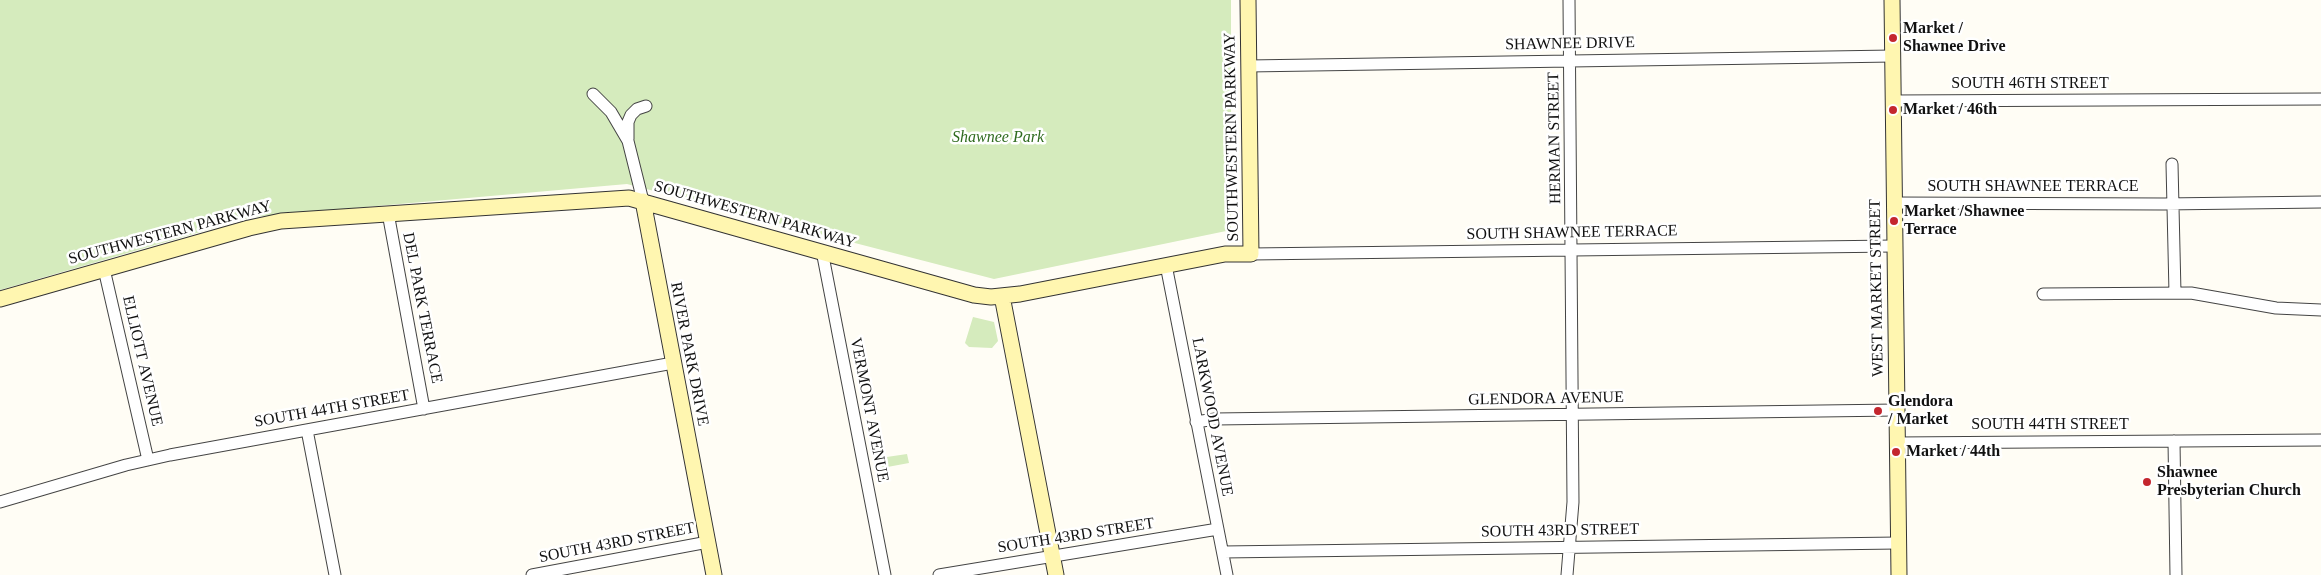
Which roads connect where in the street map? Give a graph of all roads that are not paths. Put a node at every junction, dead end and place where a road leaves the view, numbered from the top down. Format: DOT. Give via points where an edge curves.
graph roads {
  1 [pos="1248,0"];
  2 [pos="1570,0"];
  3 [pos="1892,0"];
  4 [pos="1893,56"];
  5 [pos="1570,61"];
  6 [pos="1248,66"];
  7 [pos="593,94"];
  8 [pos="2321,99"];
  9 [pos="1893,101"];
  10 [pos="646,106"];
  11 [pos="628,141"];
  12 [pos="2172,164"];
  13 [pos="643,201"];
  14 [pos="2321,202"];
  15 [pos="1894,203"];
  16 [pos="2173,203"];
  17 [pos="388,214"];
  18 [pos="1894,246"];
  19 [pos="1572,249"];
  20 [pos="822,251"];
  21 [pos="1251,254"];
  22 [pos="1166,265"];
  23 [pos="104,269"];
  24 [pos="2175,293"];
  25 [pos="2043,294"];
  26 [pos="1002,296"];
  27 [pos="0,299"];
  28 [pos="2321,310"];
  29 [pos="673,364"];
  30 [pos="424,409"];
  31 [pos="1896,410"];
  32 [pos="1574,414"];
  33 [pos="1196,422"];
  34 [pos="307,430"];
  35 [pos="2321,440"];
  36 [pos="2174,441"];
  37 [pos="1896,442"];
  38 [pos="148,460"];
  39 [pos="0,502"];
  40 [pos="1218,529"];
  41 [pos="708,542"];
  42 [pos="1898,543"];
  43 [pos="1569,548"];
  44 [pos="1223,552"];
  45 [pos="1052,556"];
  46 [pos="335,575"];
  47 [pos="532,575"];
  48 [pos="714,575"];
  49 [pos="885,575"];
  50 [pos="940,575"];
  51 [pos="1056,575"];
  52 [pos="1227,575"];
  53 [pos="1567,575"];
  54 [pos="1899,575"];
  55 [pos="2176,575"];
  1 -- 6 [label="street, SOUTHWESTERN PARKWAY"];
  2 -- 5 [label="street, HERMAN STREET"];
  3 -- 4 [label="street, WEST MARKET STREET"];
  4 -- 5 [label="street, SHAWNEE DRIVE"];
  4 -- 9 [label="street, WEST MARKET STREET"];
  5 -- 6 [label="street, SHAWNEE DRIVE"];
  5 -- 19 [label="street, HERMAN STREET"];
  6 -- 21 [label="street, SOUTHWESTERN PARKWAY"];
  7 -- 11 [label="street, RIVER PARK DRIVE" via="611,112"];
  8 -- 9 [label="street, SOUTH 46TH STREET"];
  9 -- 15 [label="street, WEST MARKET STREET"];
  10 -- 11 [label="street, RIVER PARK DRIVE" via="631,115"];
  11 -- 13 [label="street, RIVER PARK DRIVE"];
  12 -- 16 [label="street"];
  13 -- 17 [label="street, SOUTHWESTERN PARKWAY" via="629,198"];
  13 -- 20 [label="street, SOUTHWESTERN PARKWAY"];
  13 -- 29 [label="street, RIVER PARK DRIVE"];
  14 -- 16 [label="street, SOUTH SHAWNEE TERRACE"];
  15 -- 16 [label="street, SOUTH SHAWNEE TERRACE"];
  15 -- 18 [label="street, WEST MARKET STREET"];
  16 -- 24 [label="street"];
  17 -- 23 [label="street, SOUTHWESTERN PARKWAY" via="265,224"];
  17 -- 30 [label="street, DEL PARK TERRACE"];
  18 -- 19 [label="street, SOUTH SHAWNEE TERRACE"];
  18 -- 31 [label="street, WEST MARKET STREET"];
  19 -- 21 [label="street, SOUTH SHAWNEE TERRACE"];
  19 -- 32 [label="street, HERMAN STREET"];
  20 -- 26 [label="street, SOUTHWESTERN PARKWAY" via="974,294"];
  20 -- 49 [label="street, VERMONT AVENUE"];
  21 -- 22 [label="street, SOUTHWESTERN PARKWAY" via="1225,254"];
  22 -- 26 [label="street, SOUTHWESTERN PARKWAY"];
  22 -- 33 [label="street, LARKWOOD AVENUE"];
  23 -- 27 [label="street, SOUTHWESTERN PARKWAY"];
  23 -- 38 [label="street, ELLIOTT AVENUE"];
  24 -- 25 [label="street"];
  24 -- 28 [label="street" via="2276,308"];
  26 -- 45 [label="street"];
  29 -- 30 [label="street, SOUTH 44TH STREET"];
  29 -- 41 [label="street, RIVER PARK DRIVE"];
  30 -- 34 [label="street, SOUTH 44TH STREET"];
  31 -- 32 [label="street, GLENDORA AVENUE"];
  31 -- 37 [label="street, WEST MARKET STREET"];
  32 -- 33 [label="street, GLENDORA AVENUE" via="1215,419"];
  32 -- 43 [label="street, HERMAN STREET" via="1574,502"];
  33 -- 40 [label="street, LARKWOOD AVENUE"];
  34 -- 38 [label="street, SOUTH 44TH STREET"];
  34 -- 46 [label="street"];
  35 -- 36 [label="street, SOUTH 44TH STREET"];
  36 -- 37 [label="street, SOUTH 44TH STREET"];
  36 -- 55 [label="street"];
  37 -- 42 [label="street, WEST MARKET STREET"];
  38 -- 39 [label="street, SOUTH 44TH STREET"];
  40 -- 44 [label="street, LARKWOOD AVENUE"];
  40 -- 45 [label="street, SOUTH 43RD STREET"];
  41 -- 47 [label="street, SOUTH 43RD STREET"];
  41 -- 48 [label="street, RIVER PARK DRIVE"];
  42 -- 43 [label="street, SOUTH 43RD STREET"];
  42 -- 54 [label="street, WEST MARKET STREET"];
  43 -- 44 [label="street, SOUTH 43RD STREET"];
  43 -- 53 [label="street, HERMAN STREET"];
  44 -- 52 [label="street, LARKWOOD AVENUE"];
  45 -- 50 [label="street, SOUTH 43RD STREET"];
  45 -- 51 [label="street"];
}
